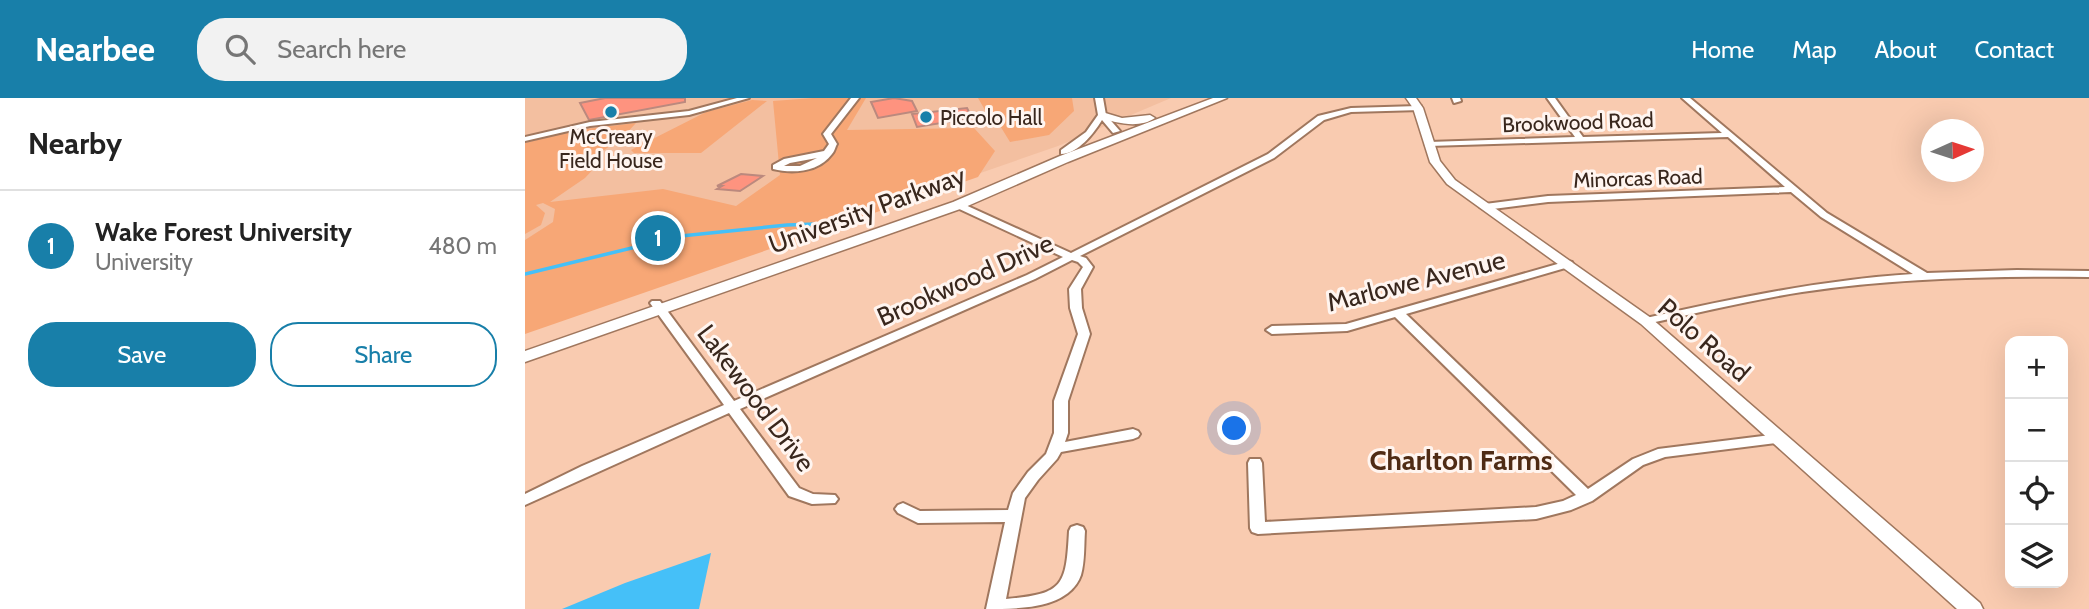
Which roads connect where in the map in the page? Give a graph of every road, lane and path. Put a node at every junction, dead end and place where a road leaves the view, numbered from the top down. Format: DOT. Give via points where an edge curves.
graph roads {
  1 [pos="745,98"];
  2 [pos="855,98"];
  3 [pos="1099,98"];
  4 [pos="1221,98"];
  5 [pos="1233,98"];
  6 [pos="1551,98"];
  7 [pos="1686,98"];
  8 [pos="1199,99"];
  9 [pos="1417,102"];
  10 [pos="1177,114"];
  11 [pos="1102,115"];
  12 [pos="1150,118"];
  13 [pos="1115,131"];
  14 [pos="1729,135"];
  15 [pos="525,139"];
  16 [pos="1581,140"];
  17 [pos="1429,144"];
  18 [pos="1090,149"];
  19 [pos="1063,152"];
  20 [pos="829,153"];
  21 [pos="1793,189"];
  22 [pos="958,205"];
  23 [pos="1485,207"];
  24 [pos="1071,257"];
  25 [pos="1568,264"];
  26 [pos="2089,274"];
  27 [pos="1924,276"];
  28 [pos="658,306"];
  29 [pos="1398,313"];
  30 [pos="1646,321"];
  31 [pos="1272,330"];
  32 [pos="525,347"];
  33 [pos="525,357"];
  34 [pos="732,407"];
  35 [pos="1133,434"];
  36 [pos="1779,439"];
  37 [pos="1057,448"];
  38 [pos="1255,463"];
  39 [pos="1587,497"];
  40 [pos="830,499"];
  41 [pos="525,500"];
  42 [pos="903,509"];
  43 [pos="1014,516"];
  44 [pos="1077,531"];
  45 [pos="995,608"];
  46 [pos="1972,609"];
  1 -- 15 [label="street" via="689,113 596,124"];
  2 -- 20 [label="street" via="827,134 833,144"];
  3 -- 11 [label="street"];
  4 -- 10 [label="main road, University Parkway"];
  5 -- 10 [label="main road"];
  6 -- 16 [label="street"];
  7 -- 14 [label="street"];
  8 -- 12 [label="main road, University Parkway"];
  9 -- 17 [label="main road, Polo Road"];
  9 -- 24 [label="street, Brookwood Drive" via="1321,118 1271,156"];
  10 -- 18 [label="main road, University Parkway"];
  11 -- 12 [label="main road" via="1113,120"];
  11 -- 13 [label="street"];
  11 -- 19 [label="street" via="1089,134"];
  12 -- 13 [label="main road, University Parkway"];
  13 -- 18 [label="main road"];
  13 -- 19 [label="main road, University Parkway"];
  14 -- 16 [label="street, Brookwood Road"];
  14 -- 21 [label="street"];
  16 -- 17 [label="street, Brookwood Road"];
  17 -- 23 [label="main road, Polo Road" via="1444,175"];
  18 -- 22 [label="main road, University Parkway"];
  19 -- 28 [label="main road, University Parkway" via="926,208"];
  20 -- 20 [label="street" via="787,161 776,167 806,167"];
  21 -- 23 [label="street, Minorcas Road" via="1548,199"];
  21 -- 27 [label="street" via="1843,228"];
  22 -- 24 [label="street"];
  22 -- 28 [label="main road, University Parkway"];
  23 -- 25 [label="main road, Polo Road"];
  24 -- 34 [label="street, Brookwood Drive"];
  24 -- 37 [label="street" via="1088,267 1075,289 1084,334 1063,390"];
  25 -- 29 [label="street, Marlowe Avenue"];
  25 -- 30 [label="main road, Polo Road"];
  26 -- 27 [label="street"];
  27 -- 30 [label="street" via="1800,290"];
  28 -- 32 [label="main road, University Parkway"];
  28 -- 33 [label="main road, University Parkway"];
  28 -- 34 [label="street, Lakewood Drive"];
  29 -- 31 [label="street, Marlowe Avenue" via="1347,327"];
  29 -- 39 [label="street"];
  30 -- 36 [label="main road, Polo Road"];
  34 -- 40 [label="street, Lakewood Drive" via="794,492"];
  34 -- 41 [label="street, Brookwood Drive"];
  35 -- 37 [label="street"];
  36 -- 39 [label="street" via="1663,452 1637,462"];
  36 -- 46 [label="main road, Polo Road"];
  37 -- 43 [label="street" via="1026,484"];
  38 -- 39 [label="street" via="1258,528 1536,513"];
  42 -- 43 [label="street" via="918,517"];
  43 -- 45 [label="street"];
  44 -- 45 [label="street" via="1068,585 1025,604"];
}
